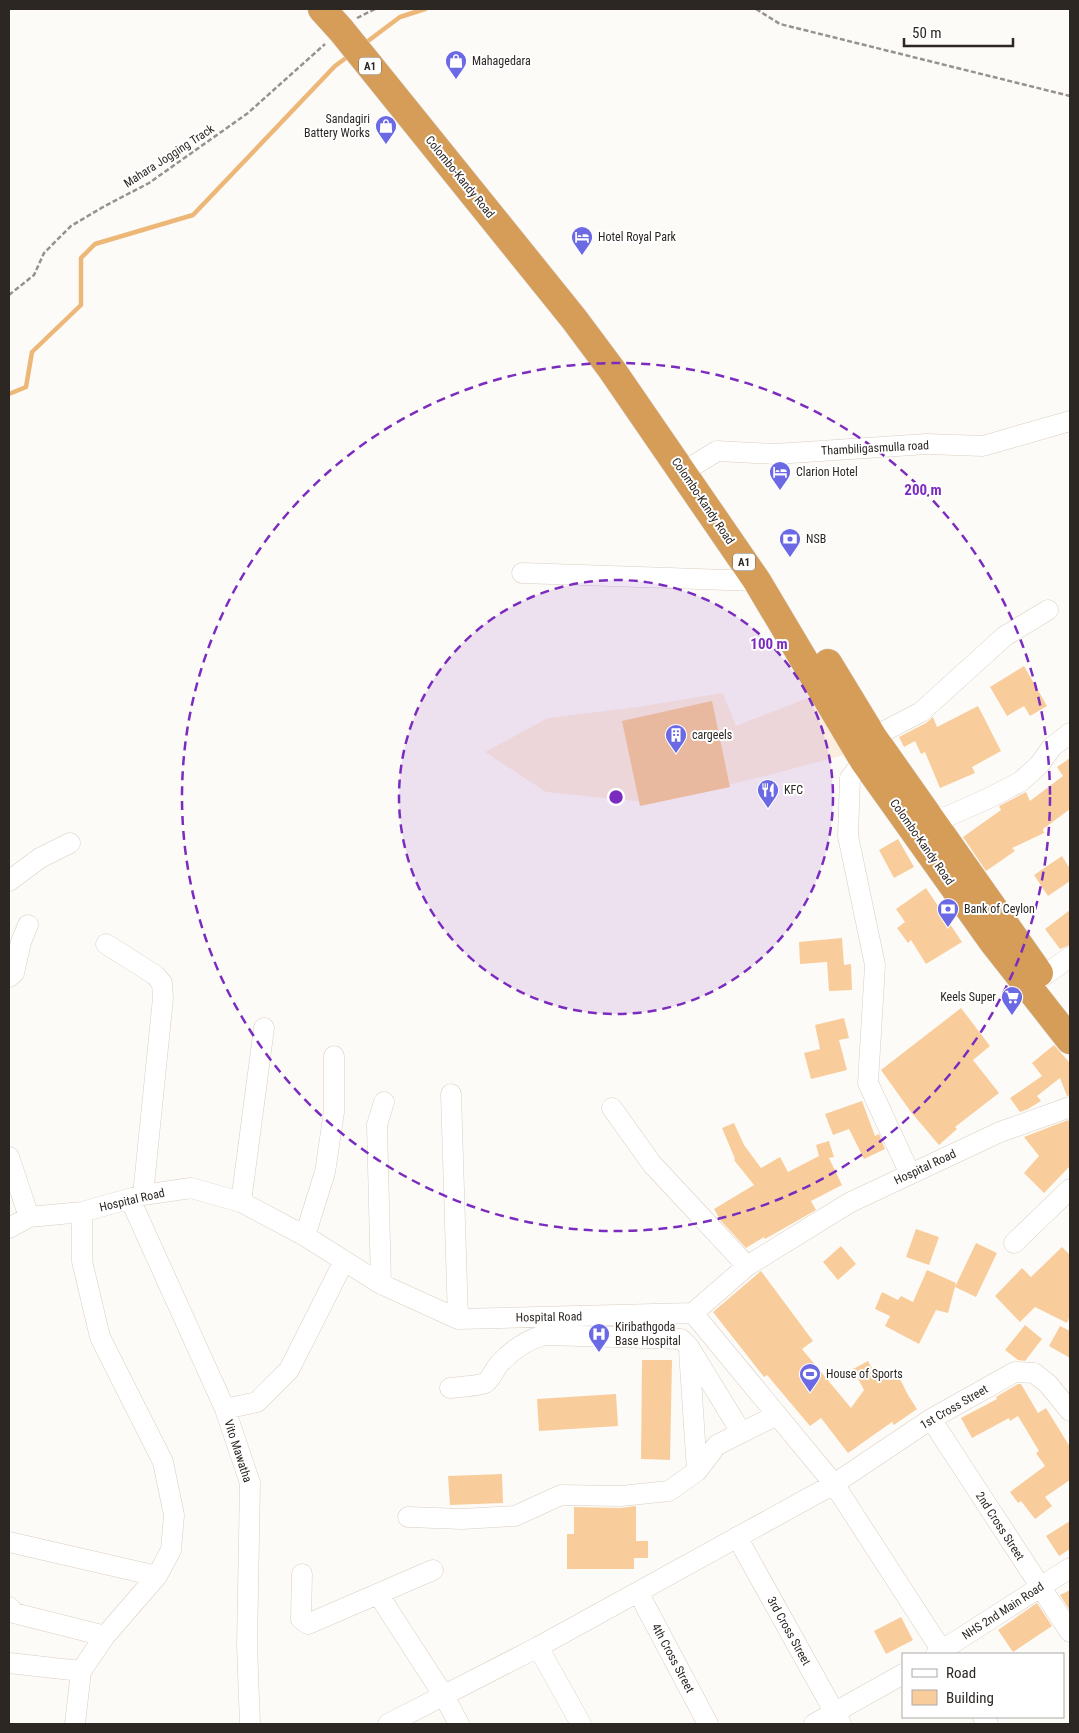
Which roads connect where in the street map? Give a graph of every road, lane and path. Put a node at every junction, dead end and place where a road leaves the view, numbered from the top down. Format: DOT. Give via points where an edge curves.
graph roads {
  1 [pos="322,9"];
  2 [pos="756,9"];
  3 [pos="354,21"];
  4 [pos="1070,96"];
  5 [pos="9,295"];
  6 [pos="1070,421"];
  7 [pos="691,467"];
  8 [pos="522,573"];
  9 [pos="757,581"];
  10 [pos="1048,610"];
  11 [pos="1070,733"];
  12 [pos="869,749"];
  13 [pos="916,818"];
  14 [pos="70,843"];
  15 [pos="9,881"];
  16 [pos="28,925"];
  17 [pos="106,944"];
  18 [pos="1070,957"];
  19 [pos="9,977"];
  20 [pos="1042,977"];
  21 [pos="1070,1012"];
  22 [pos="264,1028"];
  23 [pos="1070,1040"];
  24 [pos="334,1056"];
  25 [pos="451,1094"];
  26 [pos="384,1102"];
  27 [pos="1070,1107"];
  28 [pos="612,1108"];
  29 [pos="9,1157"];
  30 [pos="910,1174"];
  31 [pos="1070,1190"];
  32 [pos="137,1197"];
  33 [pos="241,1202"];
  34 [pos="82,1212"];
  35 [pos="29,1217"];
  36 [pos="9,1228"];
  37 [pos="305,1236"];
  38 [pos="1014,1243"];
  39 [pos="344,1261"];
  40 [pos="748,1266"];
  41 [pos="381,1284"];
  42 [pos="693,1313"];
  43 [pos="458,1319"];
  44 [pos="689,1348"];
  45 [pos="450,1388"];
  46 [pos="224,1409"];
  47 [pos="1070,1411"];
  48 [pos="777,1415"];
  49 [pos="931,1419"];
  50 [pos="741,1432"];
  51 [pos="696,1470"];
  52 [pos="834,1484"];
  53 [pos="408,1517"];
  54 [pos="737,1537"];
  55 [pos="9,1542"];
  56 [pos="1070,1568"];
  57 [pos="433,1570"];
  58 [pos="302,1574"];
  59 [pos="157,1576"];
  60 [pos="1040,1588"];
  61 [pos="638,1592"];
  62 [pos="378,1594"];
  63 [pos="9,1607"];
  64 [pos="1070,1632"];
  65 [pos="105,1636"];
  66 [pos="538,1647"];
  67 [pos="941,1653"];
  68 [pos="9,1663"];
  69 [pos="81,1671"];
  70 [pos="902,1675"];
  71 [pos="444,1696"];
  72 [pos="838,1719"];
  73 [pos="74,1724"];
  74 [pos="250,1724"];
  75 [pos="388,1724"];
  76 [pos="459,1724"];
  77 [pos="581,1724"];
  78 [pos="708,1724"];
  79 [pos="814,1724"];
  1 -- 3 [label="highway, Colombo-Kandy Road / A1"];
  2 -- 4 [label="path" via="780,24"];
  3 -- 5 [label="path, Mahara Jogging Track" via="248,113 149,182 71,226 44,253 34,275"];
  3 -- 7 [label="highway, Colombo-Kandy Road / A1" via="402,91 574,319"];
  6 -- 7 [label="street, Thambiligasmulla road" via="983,446 927,444 775,454 724,450"];
  7 -- 9 [label="highway, Colombo-Kandy Road / A1"];
  7 -- 12 [label="highway, Colombo-Kandy Road / A1" via="778,580"];
  8 -- 9 [label="street"];
  9 -- 12 [label="highway, Colombo-Kandy Road / A1"];
  10 -- 12 [label="street" via="1005,636 921,712"];
  11 -- 13 [label="street" via="1020,782 944,818"];
  12 -- 13 [label="highway, Colombo-Kandy Road / A1"];
  12 -- 30 [label="street" via="850,778 848,836 874,965 868,1083"];
  13 -- 20 [label="highway, Colombo-Kandy Road / A1"];
  13 -- 23 [label="highway, Colombo-Kandy Road / A1" via="993,942"];
  14 -- 15 [label="street" via="40,858"];
  16 -- 19 [label="street" via="14,973"];
  17 -- 32 [label="street" via="155,975 162,984 163,998"];
  18 -- 20 [label="street"];
  20 -- 21 [label="highway, Colombo-Kandy Road / A1"];
  22 -- 33 [label="street"];
  24 -- 37 [label="street" via="334,1112 325,1172"];
  25 -- 43 [label="street"];
  26 -- 41 [label="street" via="377,1125"];
  27 -- 30 [label="street, Hospital Road" via="1000,1132"];
  28 -- 40 [label="street" via="652,1164"];
  29 -- 35 [label="street"];
  30 -- 40 [label="street, Hospital Road" via="848,1203"];
  31 -- 38 [label="street"];
  32 -- 33 [label="street, Hospital Road" via="191,1188"];
  32 -- 34 [label="street, Hospital Road"];
  32 -- 46 [label="street, Vito Mawatha"];
  33 -- 37 [label="street, Hospital Road"];
  34 -- 35 [label="street, Hospital Road"];
  34 -- 59 [label="street" via="82,1261 100,1337 162,1462 174,1515 171,1550"];
  35 -- 36 [label="street, Hospital Road"];
  37 -- 39 [label="street, Hospital Road"];
  39 -- 41 [label="street, Hospital Road"];
  39 -- 46 [label="street" via="289,1370 258,1402"];
  40 -- 42 [label="street, Hospital Road"];
  41 -- 43 [label="street, Hospital Road"];
  42 -- 43 [label="street, Hospital Road"];
  42 -- 48 [label="street"];
  44 -- 45 [label="street" via="681,1339 672,1338 545,1335 533,1338 513,1352 484,1383"];
  44 -- 50 [label="street"];
  44 -- 51 [label="street"];
  46 -- 74 [label="street, Vito Mawatha" via="250,1483 247,1646"];
  47 -- 49 [label="street, 1st Cross Street" via="1048,1384 1034,1373 1015,1372"];
  48 -- 50 [label="street"];
  48 -- 52 [label="street"];
  49 -- 52 [label="street, 1st Cross Street"];
  49 -- 60 [label="street, 2nd Cross Street"];
  50 -- 51 [label="street" via="717,1445"];
  51 -- 53 [label="street" via="668,1491 621,1496 561,1495 515,1516 462,1519"];
  52 -- 54 [label="street, 1st Cross Street"];
  52 -- 67 [label="street"];
  54 -- 61 [label="street, 1st Cross Street"];
  54 -- 72 [label="street, 3rd Cross Street"];
  55 -- 59 [label="street"];
  56 -- 60 [label="street, NHS 2nd Main Road"];
  57 -- 62 [label="street"];
  58 -- 62 [label="street" via="301,1619 308,1624"];
  59 -- 65 [label="street"];
  60 -- 64 [label="street, 2nd Cross Street"];
  60 -- 67 [label="street, NHS 2nd Main Road"];
  61 -- 66 [label="street, 1st Cross Street"];
  61 -- 78 [label="street, 4th Cross Street"];
  62 -- 71 [label="street"];
  63 -- 65 [label="street" via="14,1613"];
  65 -- 69 [label="street"];
  66 -- 71 [label="street, 1st Cross Street"];
  66 -- 77 [label="street"];
  68 -- 69 [label="street"];
  69 -- 73 [label="street"];
  70 -- 72 [label="street"];
  71 -- 75 [label="street, 1st Cross Street"];
  71 -- 76 [label="street"];
  72 -- 79 [label="street"];
}
